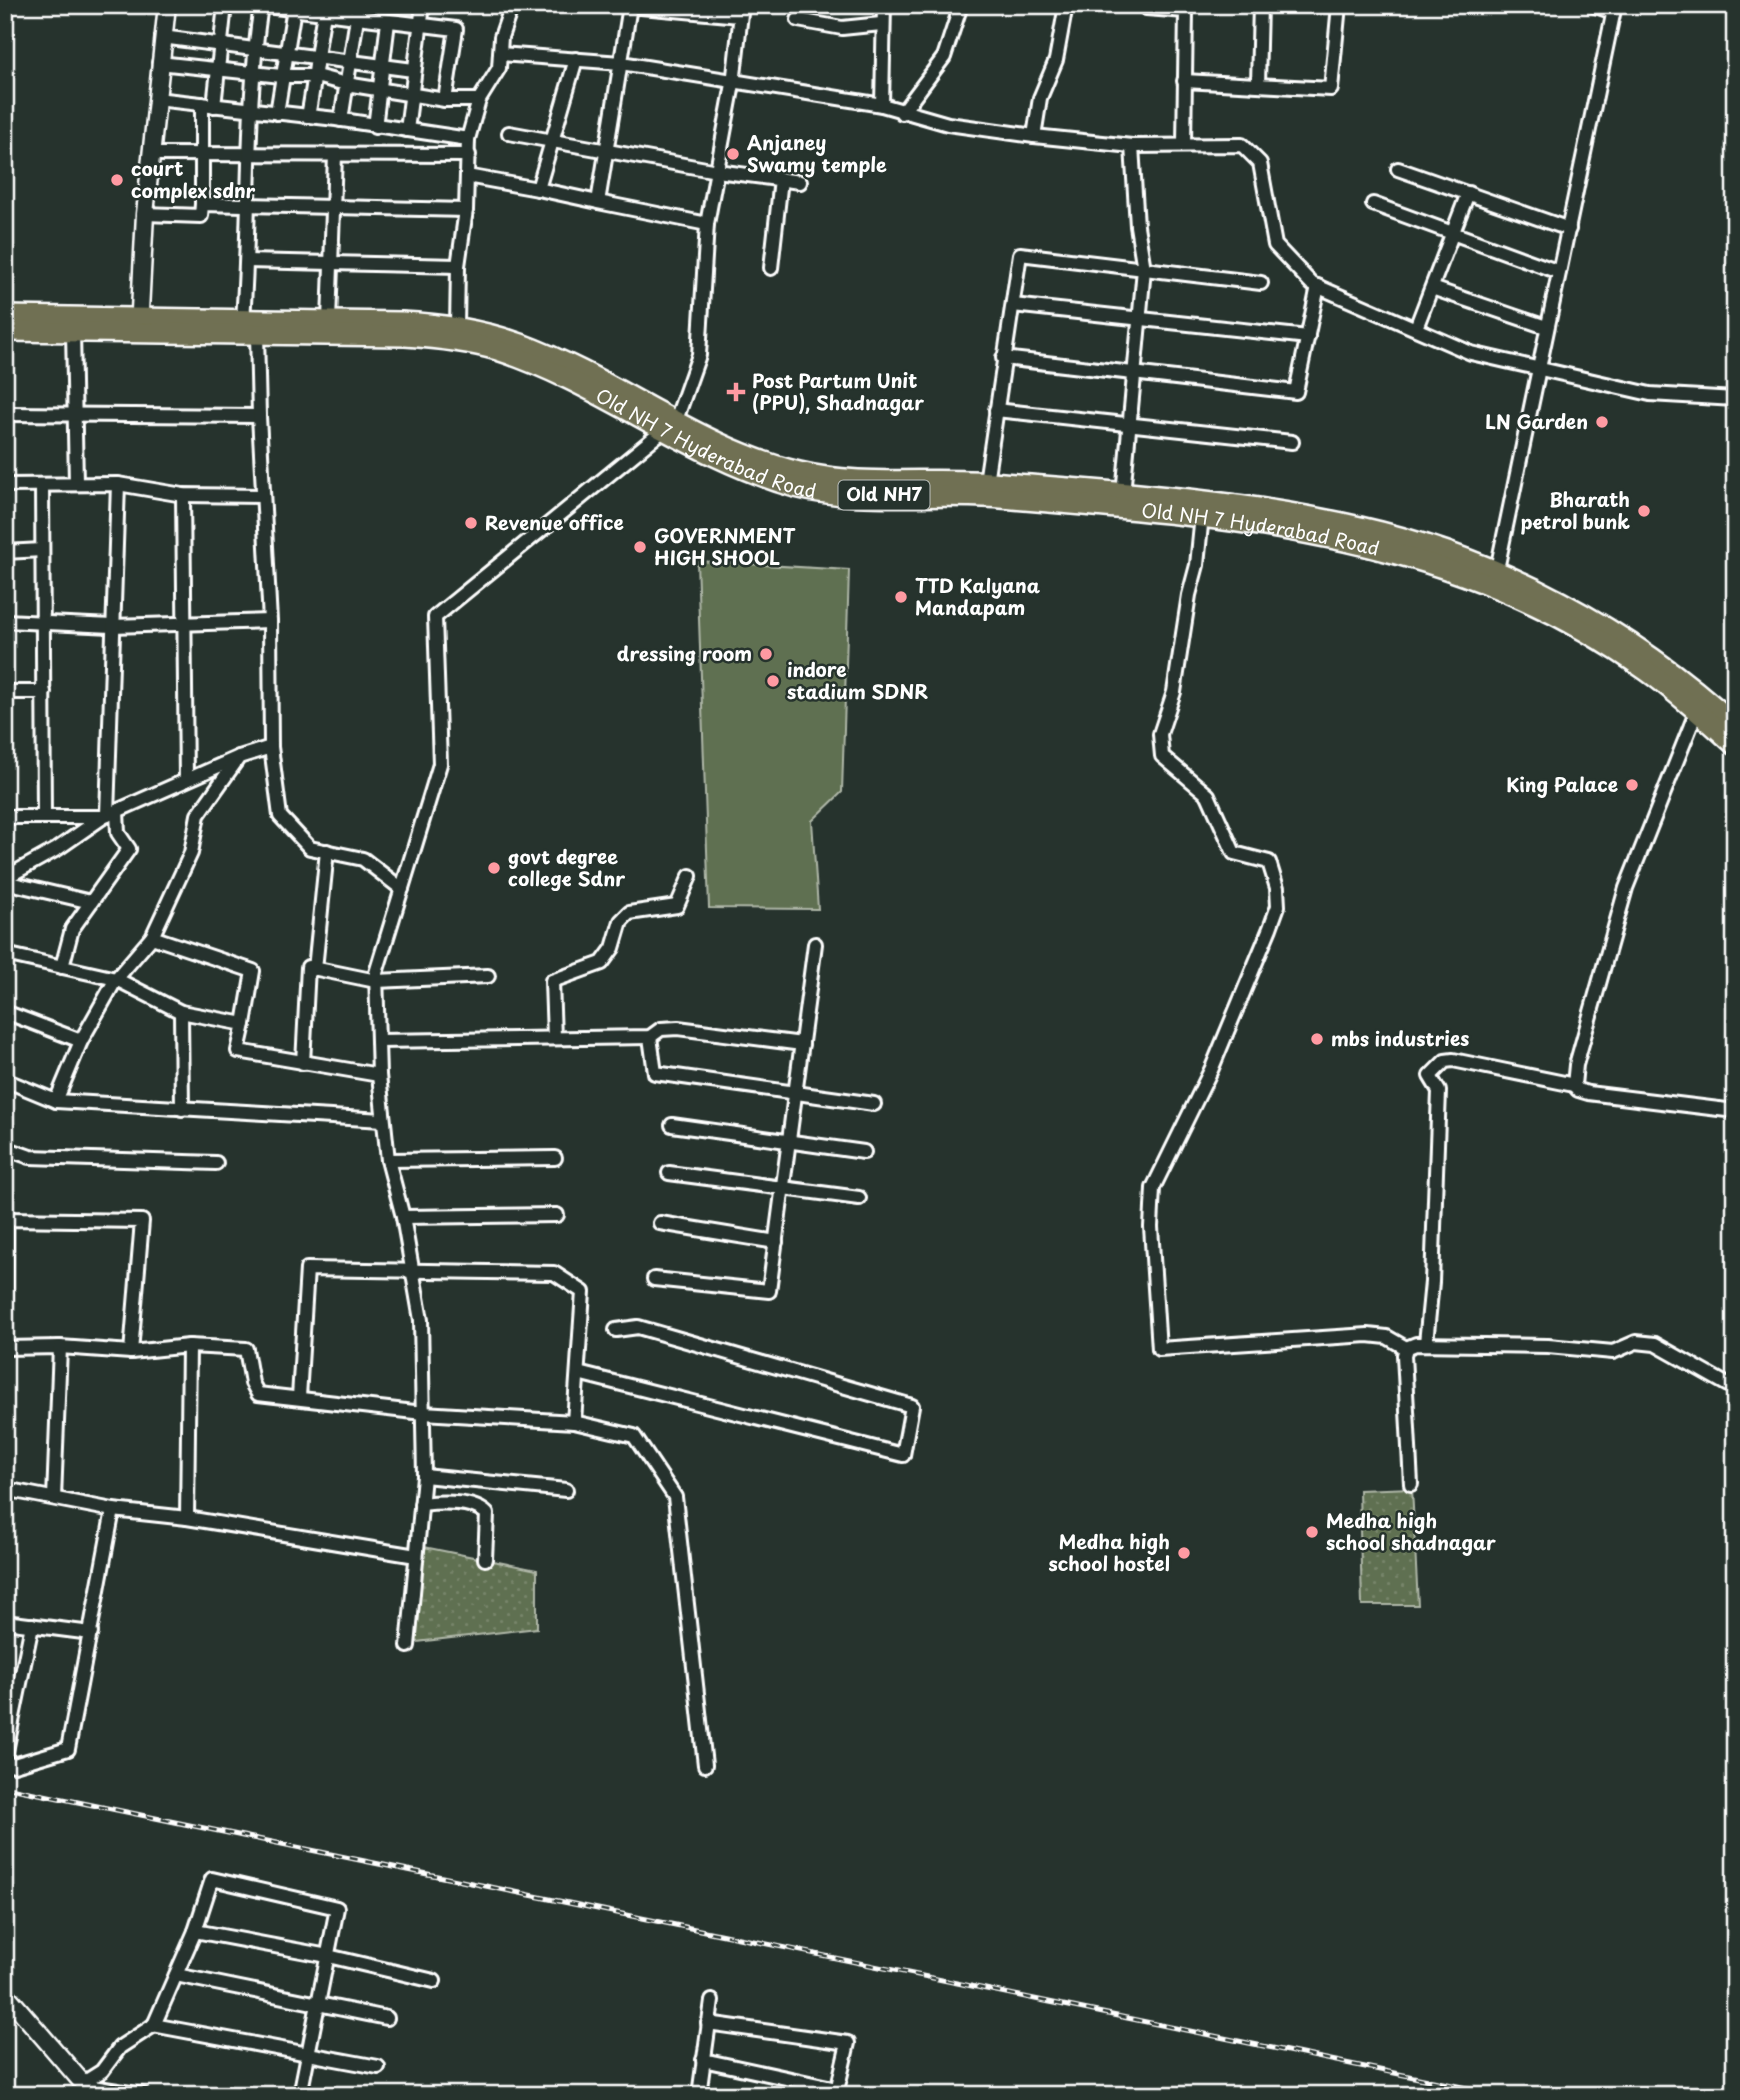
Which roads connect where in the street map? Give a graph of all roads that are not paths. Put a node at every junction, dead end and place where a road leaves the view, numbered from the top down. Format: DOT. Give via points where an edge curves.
graph roads {
  1 [pos="167,5"];
  2 [pos="225,5"];
  3 [pos="260,5"];
  4 [pos="424,5"];
  5 [pos="512,5"];
  6 [pos="884,5"];
  7 [pos="961,5"];
  8 [pos="1066,5"];
  9 [pos="1147,5"];
  10 [pos="1259,5"];
  11 [pos="1339,5"];
  12 [pos="1593,5"];
  13 [pos="630,6"];
  14 [pos="294,8"];
  15 [pos="1614,9"];
  16 [pos="741,10"];
  17 [pos="358,12"];
  18 [pos="324,14"];
  19 [pos="798,20"];
  20 [pos="388,22"];
  21 [pos="881,24"];
  22 [pos="421,27"];
  23 [pos="162,37"];
  24 [pos="220,45"];
  25 [pos="254,49"];
  26 [pos="286,54"];
  27 [pos="500,54"];
  28 [pos="315,57"];
  29 [pos="576,59"];
  30 [pos="159,62"];
  31 [pos="349,62"];
  32 [pos="621,63"];
  33 [pos="383,66"];
  34 [pos="218,69"];
  35 [pos="413,70"];
  36 [pos="251,72"];
  37 [pos="281,76"];
  38 [pos="316,76"];
  39 [pos="1184,81"];
  40 [pos="346,84"];
  41 [pos="733,84"];
  42 [pos="1258,84"];
  43 [pos="380,89"];
  44 [pos="411,94"];
  45 [pos="156,99"];
  46 [pos="445,100"];
  47 [pos="479,100"];
  48 [pos="208,105"];
  49 [pos="882,105"];
  50 [pos="248,109"];
  51 [pos="277,113"];
  52 [pos="902,113"];
  53 [pos="309,116"];
  54 [pos="341,120"];
  55 [pos="375,127"];
  56 [pos="407,130"];
  57 [pos="509,133"];
  58 [pos="1034,136"];
  59 [pos="468,139"];
  60 [pos="552,141"];
  61 [pos="1184,144"];
  62 [pos="1132,146"];
  63 [pos="607,150"];
  64 [pos="150,154"];
  65 [pos="203,154"];
  66 [pos="248,154"];
  67 [pos="335,155"];
  68 [pos="469,155"];
  69 [pos="1398,169"];
  70 [pos="717,171"];
  71 [pos="467,176"];
  72 [pos="781,179"];
  73 [pos="800,182"];
  74 [pos="538,189"];
  75 [pos="1468,193"];
  76 [pos="598,202"];
  77 [pos="202,204"];
  78 [pos="1373,204"];
  79 [pos="335,206"];
  80 [pos="249,207"];
  81 [pos="466,210"];
  82 [pos="145,214"];
  83 [pos="707,224"];
  84 [pos="1569,229"];
  85 [pos="1452,232"];
  86 [pos="247,261"];
  87 [pos="331,264"];
  88 [pos="458,266"];
  89 [pos="771,268"];
  90 [pos="1144,269"];
  91 [pos="1559,272"];
  92 [pos="1261,283"];
  93 [pos="1318,286"];
  94 [pos="1432,288"];
  95 [pos="1013,305"];
  96 [pos="5,316"];
  97 [pos="243,320"];
  98 [pos="1138,320"];
  99 [pos="329,321"];
  100 [pos="139,325"];
  101 [pos="457,327"];
  102 [pos="1546,327"];
  103 [pos="1416,328"];
  104 [pos="5,331"];
  105 [pos="73,331"];
  106 [pos="257,334"];
  107 [pos="1307,337"];
  108 [pos="1003,358"];
  109 [pos="1537,370"];
  110 [pos="1135,371"];
  111 [pos="1735,399"];
  112 [pos="996,410"];
  113 [pos="5,414"];
  114 [pos="74,416"];
  115 [pos="259,416"];
  116 [pos="1131,425"];
  117 [pos="670,426"];
  118 [pos="1292,442"];
  119 [pos="986,482"];
  120 [pos="76,483"];
  121 [pos="118,484"];
  122 [pos="5,485"];
  123 [pos="43,485"];
  124 [pos="1123,494"];
  125 [pos="183,495"];
  126 [pos="261,496"];
  127 [pos="1202,516"];
  128 [pos="42,550"];
  129 [pos="5,552"];
  130 [pos="1495,579"];
  131 [pos="5,621"];
  132 [pos="270,621"];
  133 [pos="43,622"];
  134 [pos="184,623"];
  135 [pos="112,626"];
  136 [pos="5,692"];
  137 [pos="44,692"];
  138 [pos="1696,710"];
  139 [pos="1735,725"];
  140 [pos="1735,745"];
  141 [pos="271,747"];
  142 [pos="239,757"];
  143 [pos="186,780"];
  144 [pos="44,815"];
  145 [pos="109,815"];
  146 [pos="5,817"];
  147 [pos="327,851"];
  148 [pos="690,876"];
  149 [pos="5,880"];
  150 [pos="402,889"];
  151 [pos="91,902"];
  152 [pos="152,937"];
  153 [pos="815,944"];
  154 [pos="5,954"];
  155 [pos="62,967"];
  156 [pos="315,969"];
  157 [pos="488,976"];
  158 [pos="116,979"];
  159 [pos="376,981"];
  160 [pos="5,1012"];
  161 [pos="181,1012"];
  162 [pos="244,1024"];
  163 [pos="650,1037"];
  164 [pos="554,1038"];
  165 [pos="82,1041"];
  166 [pos="378,1041"];
  167 [pos="802,1044"];
  168 [pos="303,1063"];
  169 [pos="379,1075"];
  170 [pos="5,1080"];
  171 [pos="1574,1085"];
  172 [pos="795,1093"];
  173 [pos="56,1101"];
  174 [pos="874,1104"];
  175 [pos="182,1109"];
  176 [pos="1735,1111"];
  177 [pos="383,1121"];
  178 [pos="672,1125"];
  179 [pos="789,1142"];
  180 [pos="5,1148"];
  181 [pos="864,1152"];
  182 [pos="555,1158"];
  183 [pos="388,1160"];
  184 [pos="216,1163"];
  185 [pos="669,1173"];
  186 [pos="783,1190"];
  187 [pos="859,1198"];
  188 [pos="556,1215"];
  189 [pos="403,1217"];
  190 [pos="660,1223"];
  191 [pos="776,1242"];
  192 [pos="413,1269"];
  193 [pos="654,1279"];
  194 [pos="6,1280"];
  195 [pos="5,1307"];
  196 [pos="616,1330"];
  197 [pos="1426,1343"];
  198 [pos="189,1346"];
  199 [pos="60,1347"];
  200 [pos="5,1348"];
  201 [pos="1406,1348"];
  202 [pos="131,1352"];
  203 [pos="578,1373"];
  204 [pos="1735,1389"];
  205 [pos="299,1396"];
  206 [pos="423,1413"];
  207 [pos="574,1422"];
  208 [pos="424,1476"];
  209 [pos="1411,1484"];
  210 [pos="5,1489"];
  211 [pos="566,1490"];
  212 [pos="54,1498"];
  213 [pos="421,1504"];
  214 [pos="113,1510"];
  215 [pos="187,1518"];
  216 [pos="416,1556"];
  217 [pos="485,1559"];
  218 [pos="5,1622"];
  219 [pos="32,1625"];
  220 [pos="91,1633"];
  221 [pos="408,1646"];
  222 [pos="5,1756"];
  223 [pos="5,1763"];
  224 [pos="705,1765"];
  225 [pos="195,1931"];
  226 [pos="328,1956"];
  227 [pos="176,1975"];
  228 [pos="434,1982"];
  229 [pos="5,1993"];
  230 [pos="712,2001"];
  231 [pos="318,2004"];
  232 [pos="387,2018"];
  233 [pos="708,2024"];
  234 [pos="153,2025"];
  235 [pos="309,2054"];
  236 [pos="704,2060"];
  237 [pos="378,2067"];
  238 [pos="85,2090"];
  239 [pos="837,2092"];
  240 [pos="143,2095"];
  241 [pos="300,2095"];
  242 [pos="699,2095"];
  1 -- 23 [label="main road"];
  2 -- 24 [label="street"];
  3 -- 14 [label="street"];
  3 -- 25 [label="street"];
  4 -- 22 [label="street"];
  5 -- 27 [label="street"];
  6 -- 21 [label="street"];
  7 -- 52 [label="street" via="944,57"];
  8 -- 58 [label="street"];
  9 -- 39 [label="street" via="1186,11"];
  10 -- 42 [label="street"];
  11 -- 42 [label="street" via="1331,89"];
  12 -- 15 [label="street"];
  13 -- 16 [label="street"];
  13 -- 32 [label="street"];
  14 -- 18 [label="street"];
  14 -- 26 [label="street"];
  15 -- 84 [label="street"];
  16 -- 41 [label="street"];
  17 -- 18 [label="street"];
  17 -- 20 [label="street"];
  17 -- 31 [label="street"];
  18 -- 28 [label="street"];
  19 -- 21 [label="street" via="842,28"];
  20 -- 22 [label="street"];
  20 -- 33 [label="street"];
  21 -- 49 [label="street"];
  22 -- 35 [label="street"];
  22 -- 46 [label="street" via="456,29"];
  23 -- 24 [label="street"];
  23 -- 30 [label="main road"];
  24 -- 25 [label="street"];
  24 -- 34 [label="street"];
  25 -- 26 [label="street"];
  25 -- 36 [label="street"];
  26 -- 28 [label="street"];
  26 -- 37 [label="street"];
  27 -- 29 [label="street"];
  27 -- 47 [label="street" via="499,68"];
  28 -- 31 [label="street"];
  28 -- 38 [label="street"];
  29 -- 32 [label="street"];
  29 -- 60 [label="street"];
  30 -- 34 [label="street"];
  30 -- 45 [label="main road"];
  31 -- 33 [label="street"];
  31 -- 40 [label="street"];
  32 -- 41 [label="street"];
  32 -- 63 [label="street"];
  33 -- 35 [label="street"];
  33 -- 43 [label="street"];
  34 -- 36 [label="street"];
  34 -- 48 [label="street"];
  35 -- 44 [label="street"];
  36 -- 37 [label="street"];
  36 -- 50 [label="street"];
  37 -- 38 [label="street"];
  37 -- 51 [label="street"];
  38 -- 40 [label="street"];
  38 -- 53 [label="street"];
  39 -- 42 [label="street"];
  39 -- 61 [label="street"];
  40 -- 43 [label="street"];
  40 -- 54 [label="street"];
  41 -- 49 [label="street"];
  41 -- 70 [label="street"];
  43 -- 44 [label="street"];
  43 -- 55 [label="street"];
  44 -- 46 [label="street"];
  44 -- 56 [label="street"];
  45 -- 48 [label="street"];
  45 -- 64 [label="main road"];
  46 -- 47 [label="street"];
  47 -- 59 [label="street"];
  48 -- 50 [label="street"];
  48 -- 65 [label="street"];
  49 -- 52 [label="street"];
  50 -- 51 [label="street"];
  50 -- 66 [label="street"];
  51 -- 53 [label="street"];
  52 -- 58 [label="street"];
  53 -- 54 [label="street"];
  54 -- 55 [label="street"];
  55 -- 56 [label="street"];
  56 -- 59 [label="street"];
  57 -- 60 [label="street"];
  58 -- 62 [label="street"];
  59 -- 68 [label="street"];
  60 -- 63 [label="street"];
  60 -- 74 [label="street"];
  61 -- 62 [label="street"];
  61 -- 93 [label="street" via="1242,145 1261,163 1275,245"];
  62 -- 90 [label="street"];
  63 -- 70 [label="street"];
  63 -- 76 [label="street"];
  64 -- 65 [label="street"];
  64 -- 82 [label="main road"];
  65 -- 66 [label="street"];
  65 -- 77 [label="street"];
  66 -- 67 [label="street"];
  66 -- 80 [label="street"];
  67 -- 68 [label="street"];
  67 -- 79 [label="street"];
  68 -- 71 [label="street"];
  69 -- 75 [label="street"];
  70 -- 72 [label="street"];
  70 -- 83 [label="street"];
  71 -- 74 [label="street"];
  71 -- 81 [label="street"];
  72 -- 73 [label="street"];
  72 -- 89 [label="street"];
  74 -- 76 [label="street"];
  75 -- 84 [label="street"];
  75 -- 85 [label="street"];
  76 -- 83 [label="street"];
  77 -- 80 [label="street"];
  77 -- 82 [label="street" via="201,216"];
  78 -- 85 [label="street"];
  79 -- 80 [label="street"];
  79 -- 81 [label="street"];
  79 -- 87 [label="street"];
  80 -- 86 [label="street"];
  81 -- 88 [label="street"];
  82 -- 100 [label="main road"];
  83 -- 117 [label="street" via="699,355"];
  84 -- 91 [label="street"];
  85 -- 91 [label="street"];
  85 -- 94 [label="street"];
  86 -- 87 [label="street"];
  86 -- 97 [label="street"];
  87 -- 88 [label="street"];
  87 -- 99 [label="street"];
  88 -- 101 [label="street"];
  90 -- 92 [label="street"];
  90 -- 95 [label="street" via="1020,254"];
  90 -- 98 [label="street"];
  91 -- 102 [label="street"];
  93 -- 103 [label="street"];
  93 -- 107 [label="street"];
  94 -- 102 [label="street"];
  94 -- 103 [label="street"];
  95 -- 98 [label="street"];
  95 -- 108 [label="street"];
  96 -- 100 [label="main road, Old NH 7 Hyderabad Road / Old NH7"];
  97 -- 99 [label="main road, Old NH 7 Hyderabad Road / Old NH7"];
  97 -- 100 [label="main road, Old NH 7 Hyderabad Road / Old NH7"];
  98 -- 107 [label="street"];
  98 -- 110 [label="street"];
  99 -- 101 [label="main road, Old NH 7 Hyderabad Road / Old NH7"];
  100 -- 105 [label="main road, Old NH 7 Hyderabad Road / Old NH7"];
  100 -- 106 [label="main road, Old NH 7 Hyderabad Road / Old NH7"];
  101 -- 117 [label="main road, Old NH 7 Hyderabad Road / Old NH7" via="521,344"];
  102 -- 109 [label="street"];
  103 -- 109 [label="street" via="1471,353"];
  104 -- 105 [label="main road, Old NH 7 Hyderabad Road / Old NH7"];
  105 -- 114 [label="street"];
  106 -- 115 [label="street"];
  106 -- 117 [label="main road, Old NH 7 Hyderabad Road / Old NH7" via="434,338 475,345 534,365"];
  107 -- 110 [label="street" via="1296,392"];
  108 -- 110 [label="street"];
  108 -- 112 [label="street"];
  109 -- 111 [label="street" via="1650,394"];
  109 -- 130 [label="street"];
  110 -- 116 [label="street"];
  112 -- 116 [label="street"];
  112 -- 119 [label="street"];
  113 -- 114 [label="street"];
  114 -- 115 [label="street"];
  114 -- 120 [label="street"];
  115 -- 126 [label="street"];
  116 -- 118 [label="street"];
  116 -- 124 [label="street"];
  117 -- 119 [label="main road, Old NH 7 Hyderabad Road / Old NH7" via="800,472 834,478"];
  117 -- 127 [label="main road, Old NH 7 Hyderabad Road / Old NH7" via="744,470 824,493 962,495"];
  117 -- 150 [label="street" via="435,617 440,764"];
  119 -- 124 [label="main road, Old NH 7 Hyderabad Road / Old NH7"];
  120 -- 121 [label="street"];
  120 -- 123 [label="street"];
  121 -- 125 [label="street"];
  121 -- 135 [label="street"];
  122 -- 123 [label="street"];
  123 -- 128 [label="street"];
  124 -- 130 [label="main road, Old NH 7 Hyderabad Road / Old NH7" via="1264,509 1363,527"];
  125 -- 126 [label="street"];
  125 -- 134 [label="street"];
  126 -- 132 [label="street"];
  127 -- 130 [label="main road, Old NH 7 Hyderabad Road / Old NH7" via="1356,541"];
  127 -- 201 [label="street" via="1174,692 1160,734 1162,755 1208,795 1234,853 1269,862 1278,906 1212,1068 1153,1188 1159,1349 1368,1335 1387,1337"];
  128 -- 129 [label="street"];
  128 -- 133 [label="street"];
  130 -- 138 [label="main road, Old NH 7 Hyderabad Road / Old NH7" via="1645,669"];
  130 -- 139 [label="main road, Old NH 7 Hyderabad Road / Old NH7" via="1556,600 1614,633"];
  131 -- 133 [label="street"];
  132 -- 134 [label="street"];
  132 -- 141 [label="street"];
  133 -- 135 [label="street"];
  133 -- 137 [label="street"];
  134 -- 135 [label="street"];
  134 -- 143 [label="street"];
  135 -- 145 [label="street"];
  136 -- 137 [label="street"];
  137 -- 144 [label="street"];
  138 -- 140 [label="main road, Old NH 7 Hyderabad Road / Old NH7"];
  138 -- 171 [label="street" via="1626,888"];
  141 -- 142 [label="street"];
  141 -- 147 [label="street" via="280,816 310,848"];
  142 -- 143 [label="street"];
  142 -- 152 [label="street" via="198,815 191,853"];
  143 -- 145 [label="street"];
  144 -- 145 [label="street"];
  144 -- 146 [label="street"];
  145 -- 149 [label="street"];
  145 -- 151 [label="street" via="129,849"];
  147 -- 150 [label="street" via="363,859"];
  147 -- 156 [label="street"];
  148 -- 164 [label="street" via="677,906 629,913 602,962 552,981"];
  149 -- 151 [label="street"];
  150 -- 159 [label="street"];
  151 -- 155 [label="street" via="72,929"];
  152 -- 158 [label="street"];
  152 -- 162 [label="street" via="253,971"];
  153 -- 167 [label="street"];
  154 -- 155 [label="street"];
  155 -- 158 [label="street"];
  156 -- 159 [label="street"];
  156 -- 168 [label="street" via="308,967"];
  157 -- 159 [label="street"];
  158 -- 161 [label="street"];
  158 -- 165 [label="street"];
  159 -- 166 [label="street"];
  160 -- 165 [label="street"];
  161 -- 162 [label="street"];
  161 -- 175 [label="street"];
  162 -- 168 [label="street" via="238,1051"];
  163 -- 164 [label="street"];
  163 -- 167 [label="street" via="661,1029 678,1028"];
  163 -- 172 [label="street" via="655,1073"];
  164 -- 166 [label="street"];
  165 -- 173 [label="street"];
  166 -- 169 [label="street"];
  167 -- 172 [label="street"];
  168 -- 169 [label="street"];
  169 -- 177 [label="street"];
  170 -- 173 [label="street"];
  171 -- 176 [label="street" via="1588,1093"];
  171 -- 197 [label="street" via="1453,1060 1445,1061 1430,1076 1439,1091"];
  172 -- 174 [label="street"];
  172 -- 179 [label="street"];
  173 -- 175 [label="street"];
  175 -- 177 [label="street"];
  177 -- 183 [label="street"];
  178 -- 179 [label="street"];
  179 -- 181 [label="street"];
  179 -- 186 [label="street"];
  180 -- 184 [label="street" via="30,1157"];
  182 -- 183 [label="street"];
  183 -- 189 [label="street"];
  185 -- 186 [label="street"];
  186 -- 187 [label="street"];
  186 -- 191 [label="street"];
  188 -- 189 [label="street"];
  189 -- 192 [label="street"];
  190 -- 191 [label="street"];
  191 -- 193 [label="street" via="769,1291"];
  192 -- 203 [label="street" via="554,1273 583,1292"];
  192 -- 205 [label="street" via="307,1269"];
  192 -- 206 [label="street" via="421,1320"];
  194 -- 195 [label="street"];
  194 -- 202 [label="street" via="6,1219 142,1221"];
  196 -- 203 [label="street" via="638,1327 912,1406 903,1455"];
  197 -- 201 [label="street"];
  197 -- 204 [label="street" via="1612,1352 1644,1341"];
  198 -- 202 [label="street"];
  198 -- 205 [label="street" via="246,1349 258,1394"];
  198 -- 215 [label="street"];
  199 -- 200 [label="street"];
  199 -- 202 [label="street"];
  199 -- 212 [label="street"];
  201 -- 209 [label="street"];
  203 -- 207 [label="street"];
  205 -- 206 [label="street"];
  206 -- 207 [label="street"];
  206 -- 208 [label="street"];
  207 -- 224 [label="street" via="634,1436 674,1497"];
  208 -- 211 [label="street"];
  208 -- 213 [label="street"];
  210 -- 212 [label="street"];
  212 -- 214 [label="street"];
  213 -- 216 [label="street"];
  213 -- 217 [label="street" via="483,1510"];
  214 -- 215 [label="street"];
  214 -- 220 [label="street"];
  215 -- 216 [label="street"];
  216 -- 221 [label="street"];
  218 -- 219 [label="street"];
  219 -- 220 [label="street"];
  219 -- 222 [label="street"];
  220 -- 223 [label="street" via="68,1749 14,1765"];
  225 -- 226 [label="street"];
  225 -- 226 [label="street" via="212,1879 337,1908"];
  225 -- 227 [label="street"];
  226 -- 228 [label="street"];
  226 -- 231 [label="street"];
  227 -- 231 [label="street"];
  227 -- 234 [label="street"];
  229 -- 238 [label="main road"];
  230 -- 233 [label="street"];
  231 -- 232 [label="street"];
  231 -- 235 [label="street"];
  233 -- 236 [label="street"];
  233 -- 239 [label="street" via="848,2043"];
  234 -- 235 [label="street"];
  234 -- 238 [label="street" via="120,2047"];
  235 -- 237 [label="street"];
  235 -- 241 [label="street"];
  236 -- 239 [label="street"];
  236 -- 242 [label="street"];
  238 -- 240 [label="street"];
}
